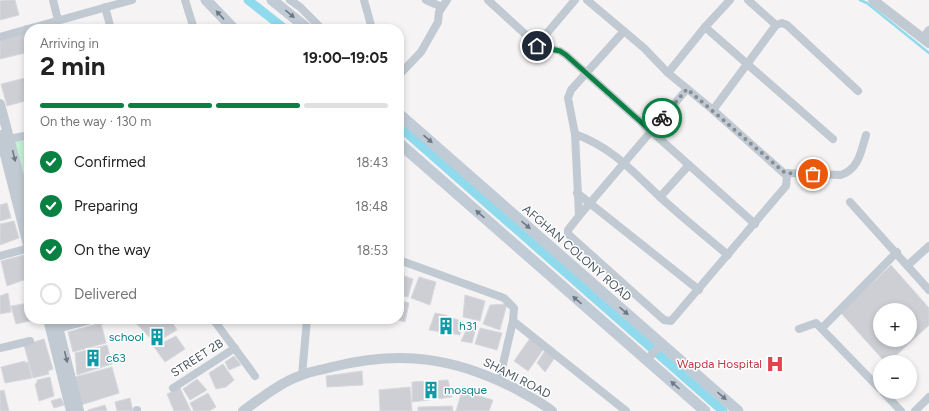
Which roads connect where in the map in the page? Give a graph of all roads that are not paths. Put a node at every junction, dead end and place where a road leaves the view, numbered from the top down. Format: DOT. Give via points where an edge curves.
graph roads {
  1 [pos="53,0"];
  2 [pos="132,0"];
  3 [pos="185,0"];
  4 [pos="206,0"];
  5 [pos="272,0"];
  6 [pos="290,0"];
  7 [pos="364,0"];
  8 [pos="426,0"];
  9 [pos="488,0"];
  10 [pos="575,0"];
  11 [pos="587,0"];
  12 [pos="730,0"];
  13 [pos="748,0"];
  14 [pos="873,0"];
  15 [pos="445,3"];
  16 [pos="105,7"];
  17 [pos="58,20"];
  18 [pos="49,24"];
  19 [pos="110,24"];
  20 [pos="192,24"];
  21 [pos="229,24"];
  22 [pos="302,24"];
  23 [pos="317,24"];
  24 [pos="371,24"];
  25 [pos="776,25"];
  26 [pos="705,27"];
  27 [pos="624,31"];
  28 [pos="24,34"];
  29 [pos="0,37"];
  30 [pos="927,37"];
  31 [pos="537,46"];
  32 [pos="746,64"];
  33 [pos="404,70"];
  34 [pos="668,73"];
  35 [pos="585,74"];
  36 [pos="687,89"];
  37 [pos="858,91"];
  38 [pos="0,104"];
  39 [pos="713,110"];
  40 [pos="404,118"];
  41 [pos="651,131"];
  42 [pos="575,134"];
  43 [pos="24,135"];
  44 [pos="866,135"];
  45 [pos="4,138"];
  46 [pos="833,139"];
  47 [pos="404,147"];
  48 [pos="623,162"];
  49 [pos="689,165"];
  50 [pos="785,173"];
  51 [pos="577,193"];
  52 [pos="660,197"];
  53 [pos="24,199"];
  54 [pos="590,202"];
  55 [pos="850,202"];
  56 [pos="579,216"];
  57 [pos="24,218"];
  58 [pos="755,224"];
  59 [pos="929,246"];
  60 [pos="24,249"];
  61 [pos="897,252"];
  62 [pos="728,255"];
  63 [pos="0,256"];
  64 [pos="404,262"];
  65 [pos="908,265"];
  66 [pos="699,290"];
  67 [pos="929,290"];
  68 [pos="513,320"];
  69 [pos="66,324"];
  70 [pos="217,324"];
  71 [pos="307,324"];
  72 [pos="55,326"];
  73 [pos="822,328"];
  74 [pos="799,329"];
  75 [pos="30,341"];
  76 [pos="662,344"];
  77 [pos="0,348"];
  78 [pos="234,348"];
  79 [pos="647,360"];
  80 [pos="302,375"];
  81 [pos="255,376"];
  82 [pos="499,381"];
  83 [pos="873,382"];
  84 [pos="173,388"];
  85 [pos="929,397"];
  86 [pos="890,399"];
  87 [pos="71,411"];
  88 [pos="79,411"];
  89 [pos="243,411"];
  90 [pos="552,411"];
  91 [pos="626,411"];
  92 [pos="705,411"];
  93 [pos="738,411"];
  94 [pos="901,411"];
  95 [pos="914,411"];
  1 -- 17 [label="street"];
  2 -- 16 [label="street"];
  3 -- 20 [label="street"];
  21 -- 4 [label="main road, one-way"];
  5 -- 22 [label="main road, one-way"];
  6 -- 23 [label="street"];
  7 -- 24 [label="street"];
  8 -- 15 [label="street"];
  9 -- 31 [label="street"];
  10 -- 31 [label="street"];
  11 -- 27 [label="street"];
  12 -- 26 [label="street"];
  13 -- 25 [label="street"];
  14 -- 30 [label="street"];
  15 -- 33 [label="street" via="439,12 438,22 421,52"];
  16 -- 17 [label="street"];
  16 -- 19 [label="street"];
  17 -- 18 [label="street"];
  25 -- 32 [label="street"];
  25 -- 37 [label="street" via="787,25"];
  26 -- 32 [label="street"];
  26 -- 34 [label="street"];
  27 -- 34 [label="street"];
  27 -- 35 [label="street"];
  28 -- 29 [label="street"];
  31 -- 35 [label="street" via="560,51"];
  32 -- 39 [label="street"];
  32 -- 46 [label="street"];
  34 -- 36 [label="street"];
  35 -- 41 [label="street"];
  35 -- 42 [label="street" via="571,90 568,98"];
  36 -- 39 [label="street"];
  36 -- 41 [label="street"];
  38 -- 45 [label="street"];
  39 -- 50 [label="street"];
  40 -- 76 [label="main road, AFGHAN COLONY ROAD, one-way"];
  41 -- 48 [label="street"];
  41 -- 49 [label="street"];
  42 -- 48 [label="street" via="603,146"];
  42 -- 51 [label="street"];
  43 -- 45 [label="street"];
  44 -- 50 [label="street" via="856,165 848,173"];
  45 -- 53 [label="street, one-way"];
  45 -- 57 [label="street"];
  79 -- 47 [label="main road, one-way"];
  48 -- 52 [label="street"];
  48 -- 54 [label="street"];
  49 -- 52 [label="street"];
  49 -- 58 [label="street"];
  50 -- 58 [label="street" via="786,186"];
  51 -- 54 [label="street"];
  51 -- 56 [label="street"];
  52 -- 62 [label="street"];
  54 -- 56 [label="street"];
  54 -- 66 [label="street"];
  55 -- 61 [label="street"];
  56 -- 66 [label="street" via="568,230 568,234 664,320 674,319"];
  58 -- 62 [label="street"];
  59 -- 65 [label="street"];
  60 -- 63 [label="street"];
  61 -- 65 [label="street"];
  61 -- 73 [label="street"];
  62 -- 66 [label="street"];
  64 -- 68 [label="street" via="504,298 514,308"];
  65 -- 67 [label="street"];
  68 -- 82 [label="street"];
  68 -- 91 [label="street"];
  69 -- 72 [label="street"];
  70 -- 78 [label="street"];
  71 -- 80 [label="street"];
  72 -- 87 [label="street"];
  72 -- 88 [label="street, one-way"];
  73 -- 74 [label="street" via="816,323"];
  73 -- 83 [label="street"];
  75 -- 77 [label="street"];
  76 -- 79 [label="street"];
  76 -- 93 [label="main road, AFGHAN COLONY ROAD, one-way"];
  78 -- 81 [label="street"];
  78 -- 84 [label="street, STREET 2B"];
  92 -- 79 [label="main road, one-way"];
  80 -- 82 [label="street, SHAMI ROAD" via="362,360 396,357 438,361 470,368"];
  80 -- 89 [label="street, SHAMI ROAD"];
  82 -- 90 [label="street, SHAMI ROAD" via="542,403"];
  85 -- 95 [label="street"];
  86 -- 94 [label="street"];
}
